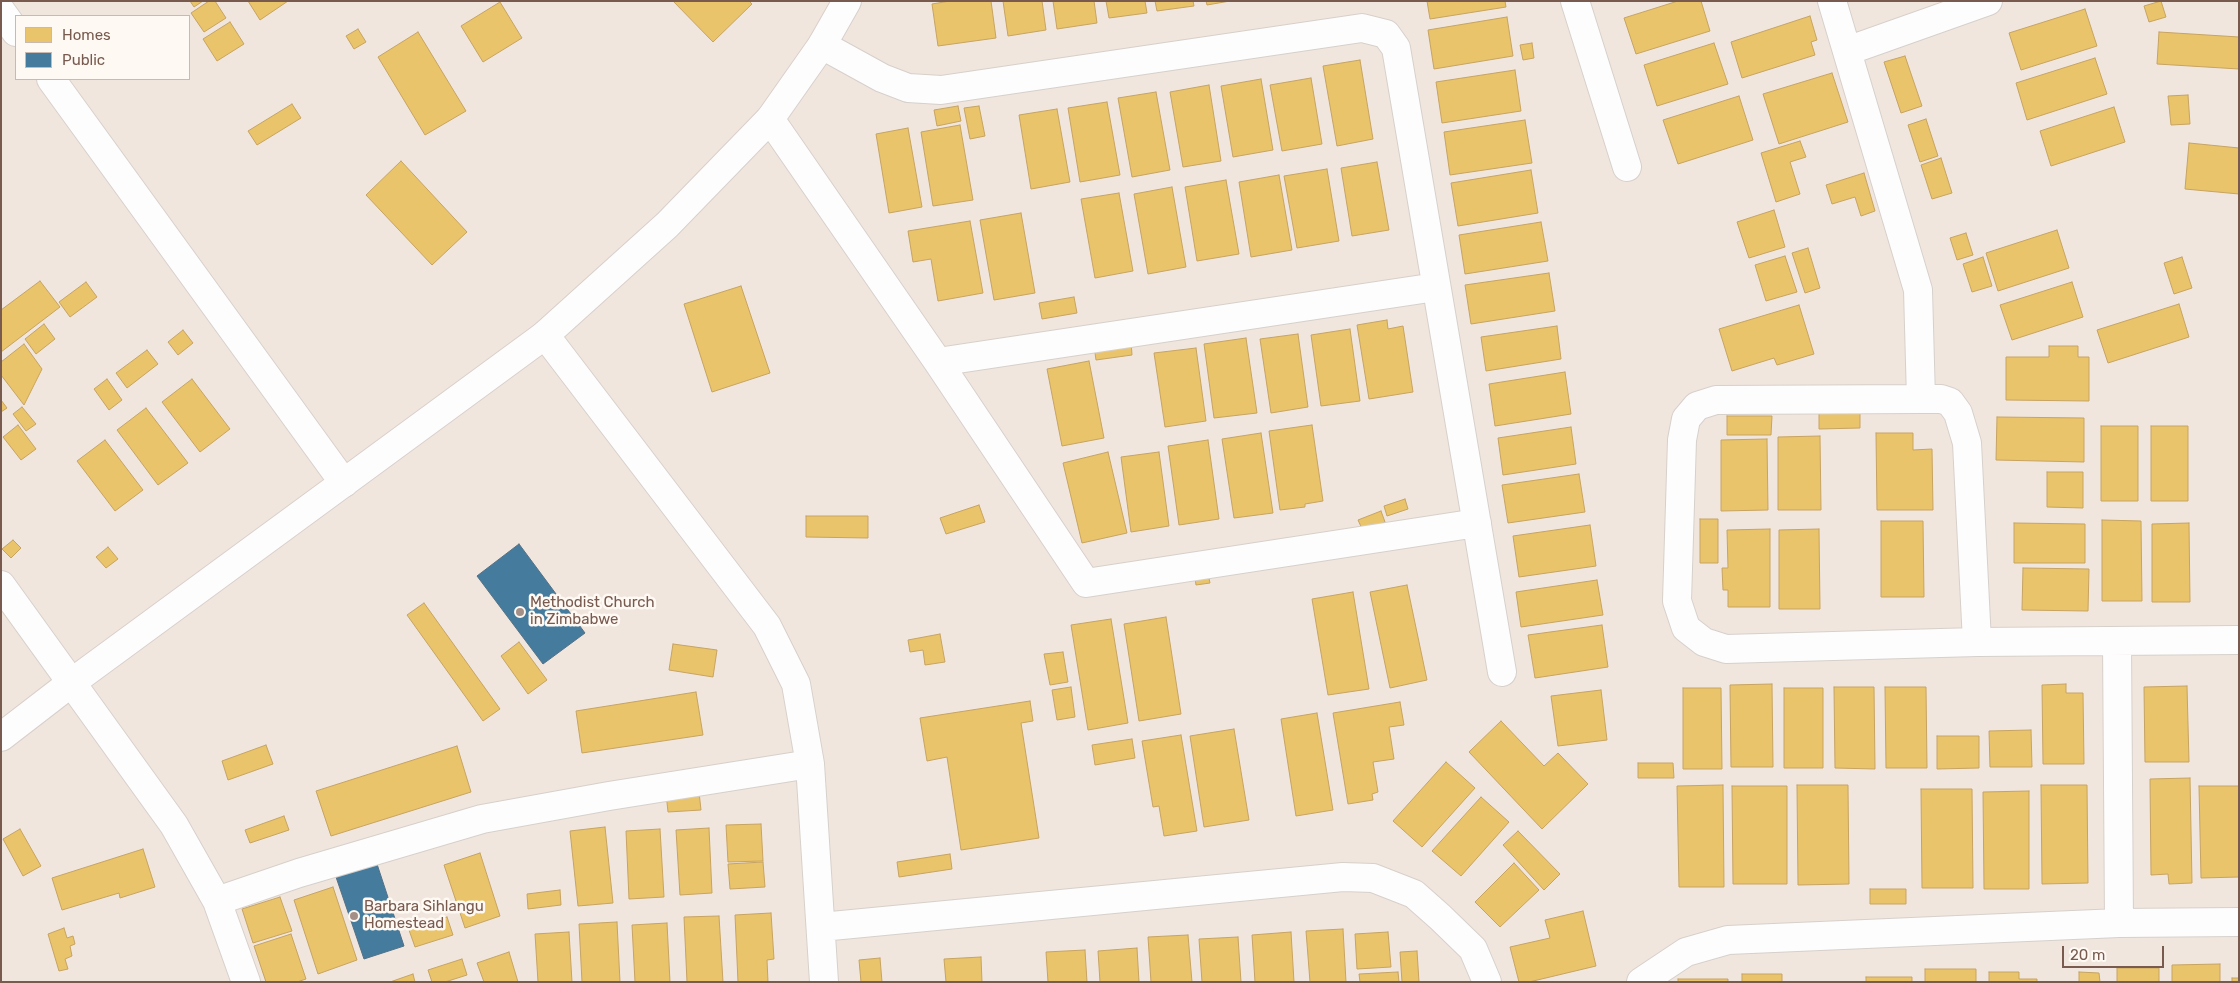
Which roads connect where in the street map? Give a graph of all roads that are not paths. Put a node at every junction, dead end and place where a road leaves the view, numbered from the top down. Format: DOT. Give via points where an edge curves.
graph roads {
  1 [pos="847,1"];
  2 [pos="1575,1"];
  3 [pos="1832,1"];
  4 [pos="1988,1"];
  5 [pos="1,11"];
  6 [pos="15,31"];
  7 [pos="822,45"];
  8 [pos="1847,50"];
  9 [pos="52,80"];
  10 [pos="770,119"];
  11 [pos="1627,166"];
  12 [pos="1436,287"];
  13 [pos="545,335"];
  14 [pos="938,362"];
  15 [pos="1921,399"];
  16 [pos="344,483"];
  17 [pos="1477,523"];
  18 [pos="1,585"];
  19 [pos="2239,640"];
  20 [pos="2116,641"];
  21 [pos="1977,642"];
  22 [pos="1502,672"];
  23 [pos="71,683"];
  24 [pos="1,737"];
  25 [pos="810,764"];
  26 [pos="217,901"];
  27 [pos="2239,922"];
  28 [pos="2119,923"];
  29 [pos="820,927"];
  30 [pos="246,982"];
  31 [pos="824,982"];
  32 [pos="1487,982"];
  33 [pos="1641,982"];
  1 -- 7 [label="street"];
  2 -- 11 [label="street"];
  3 -- 8 [label="street"];
  4 -- 8 [label="street"];
  5 -- 6 [label="street"];
  7 -- 10 [label="street"];
  7 -- 12 [label="street" via="882,78 908,88 940,90 1362,28 1386,34 1396,48"];
  8 -- 15 [label="street" via="1918,290"];
  9 -- 16 [label="street"];
  10 -- 13 [label="street" via="667,226"];
  10 -- 14 [label="street"];
  12 -- 14 [label="street"];
  12 -- 17 [label="street"];
  13 -- 16 [label="street"];
  13 -- 25 [label="street" via="768,626 796,684"];
  14 -- 17 [label="street" via="1086,583"];
  15 -- 21 [label="street" via="1950,402 1958,413 1967,443"];
  15 -- 21 [label="street" via="1716,400 1697,406 1686,419 1682,440 1677,601 1686,628 1704,642 1726,649"];
  16 -- 23 [label="street"];
  17 -- 22 [label="street"];
  18 -- 23 [label="street"];
  19 -- 20 [label="street"];
  20 -- 21 [label="street"];
  20 -- 28 [label="street"];
  23 -- 24 [label="street"];
  23 -- 26 [label="street" via="174,825"];
  25 -- 26 [label="street" via="482,819 299,873"];
  25 -- 29 [label="street"];
  26 -- 30 [label="street"];
  27 -- 28 [label="street"];
  28 -- 33 [label="street" via="1728,940 1686,952"];
  29 -- 31 [label="street"];
  29 -- 32 [label="street" via="1333,878 1373,878 1414,894 1440,917 1473,949"];
}
